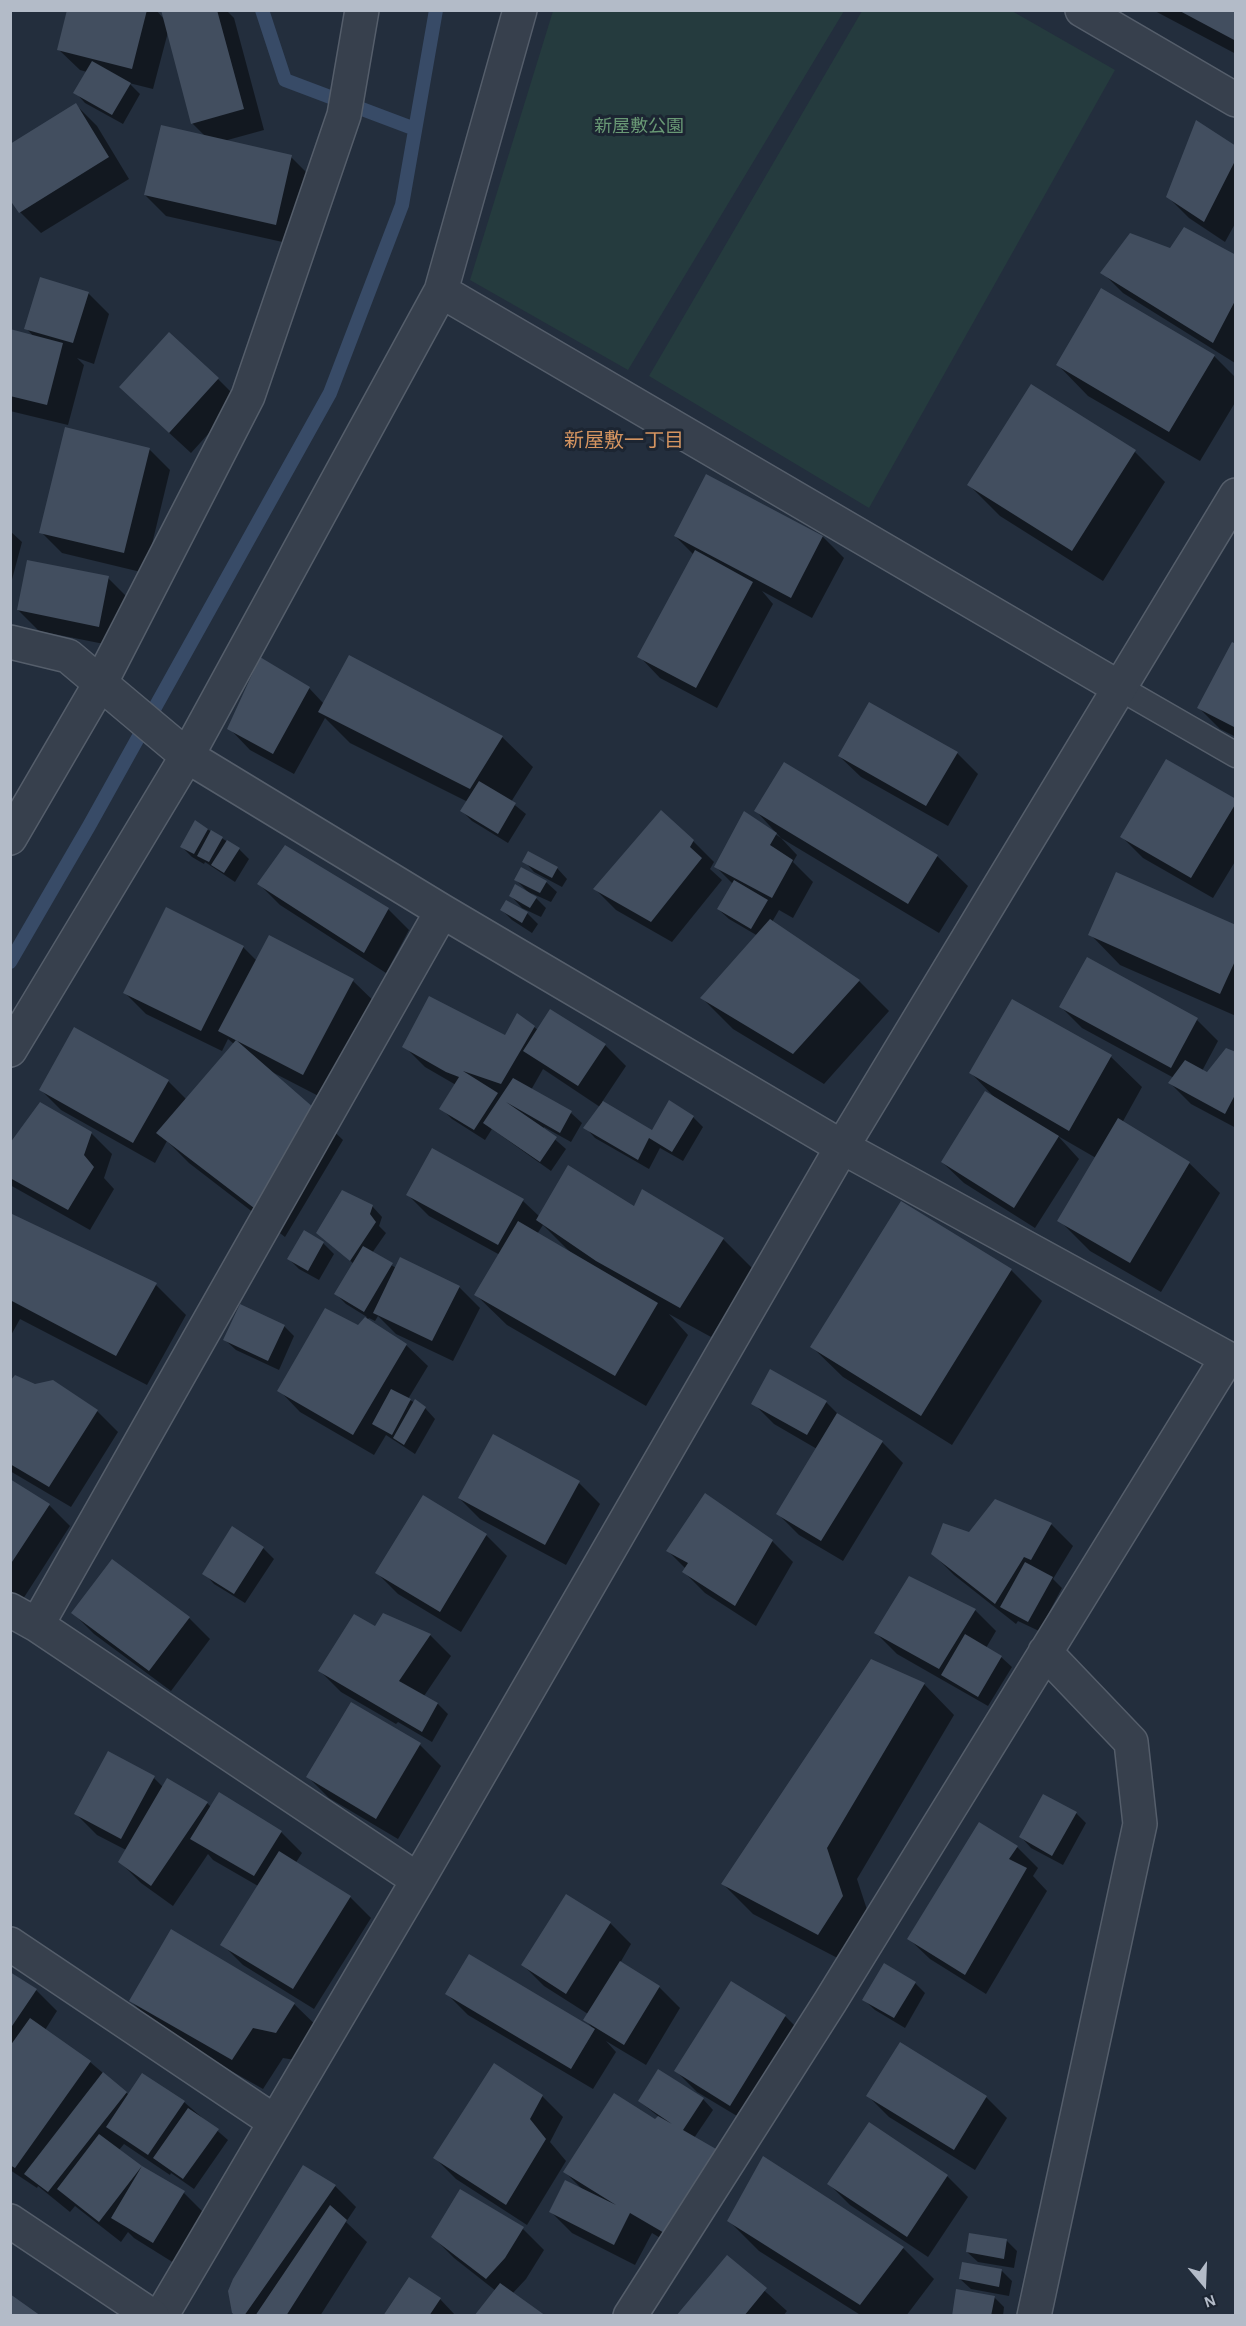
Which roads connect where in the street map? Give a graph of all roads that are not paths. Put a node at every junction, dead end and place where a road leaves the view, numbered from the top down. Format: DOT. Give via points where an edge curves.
graph roads {
  1 [pos="363,10"];
  2 [pos="520,10"];
  3 [pos="1082,10"];
  4 [pos="1236,100"];
  5 [pos="441,291"];
  6 [pos="1236,495"];
  7 [pos="10,642"];
  8 [pos="1118,687"];
  9 [pos="112,691"];
  10 [pos="179,750"];
  11 [pos="1236,755"];
  12 [pos="10,838"];
  13 [pos="442,911"];
  14 [pos="10,1050"];
  15 [pos="842,1147"];
  16 [pos="24,1618"];
  17 [pos="1046,1652"];
  18 [pos="418,1880"];
  19 [pos="10,1944"];
  20 [pos="275,2122"];
  21 [pos="10,2221"];
  22 [pos="153,2316"];
  23 [pos="161,2316"];
  24 [pos="630,2316"];
  25 [pos="1034,2316"];
  1 -- 9 [label="street" via="344,115 248,396"];
  2 -- 5 [label="street"];
  3 -- 4 [label="street"];
  5 -- 8 [label="street"];
  5 -- 10 [label="street"];
  6 -- 8 [label="street"];
  7 -- 9 [label="street" via="68,656"];
  8 -- 11 [label="lane"];
  8 -- 15 [label="street"];
  9 -- 10 [label="street"];
  9 -- 12 [label="street"];
  10 -- 13 [label="street"];
  10 -- 14 [label="street"];
  13 -- 15 [label="street"];
  13 -- 16 [label="street"];
  15 -- 17 [label="street" via="1227,1358"];
  15 -- 18 [label="street"];
  16 -- 18 [label="street"];
  17 -- 24 [label="street"];
  17 -- 25 [label="street" via="1131,1742 1140,1824"];
  18 -- 20 [label="street"];
  19 -- 20 [label="street"];
  20 -- 23 [label="street"];
  21 -- 22 [label="street"];
}
